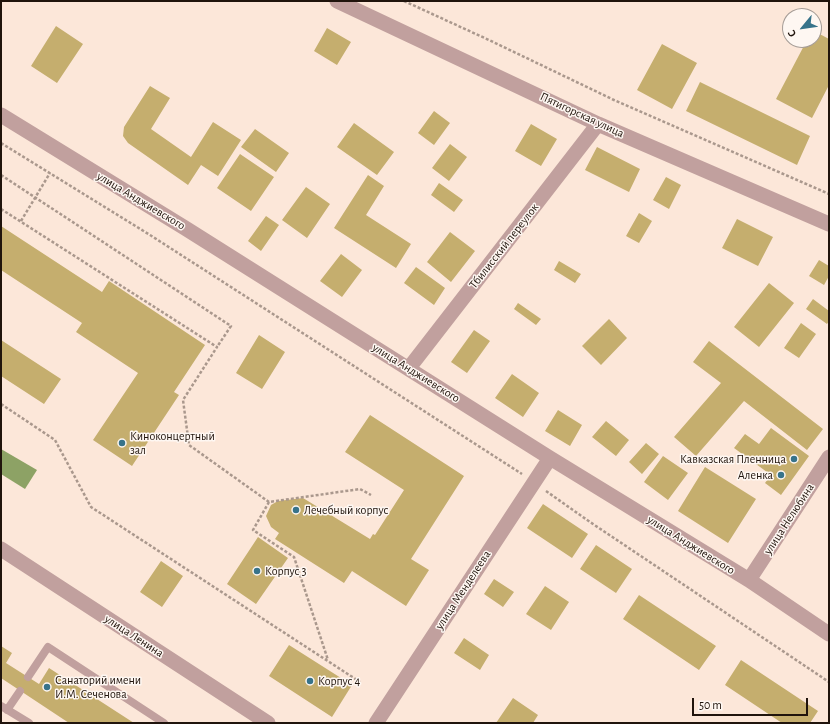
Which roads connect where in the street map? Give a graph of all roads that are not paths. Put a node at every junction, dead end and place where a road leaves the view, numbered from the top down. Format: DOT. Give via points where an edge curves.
graph roads {
  1 [pos="337,1"];
  2 [pos="1,115"];
  3 [pos="598,124"];
  4 [pos="829,224"];
  5 [pos="409,368"];
  6 [pos="829,457"];
  7 [pos="550,458"];
  8 [pos="1,549"];
  9 [pos="749,580"];
  10 [pos="829,634"];
  11 [pos="28,677"];
  12 [pos="20,691"];
  13 [pos="4,708"];
  14 [pos="29,723"];
  15 [pos="164,723"];
  16 [pos="268,723"];
  17 [pos="376,723"];
  1 -- 3 [label="street, Пятигорская улица"];
  2 -- 5 [label="street, улица Анджиевского"];
  3 -- 4 [label="street, Пятигорская улица"];
  3 -- 5 [label="street, Тбилисский переулок"];
  5 -- 7 [label="street, улица Анджиевского"];
  6 -- 9 [label="street, улица Нелюбина"];
  7 -- 9 [label="street, улица Анджиевского"];
  7 -- 17 [label="street, улица Менделеева"];
  8 -- 16 [label="street, улица Ленина"];
  9 -- 10 [label="street, улица Анджиевского"];
  11 -- 15 [label="lane" via="48,647"];
  12 -- 13 [label="lane"];
  13 -- 14 [label="lane"];
}
